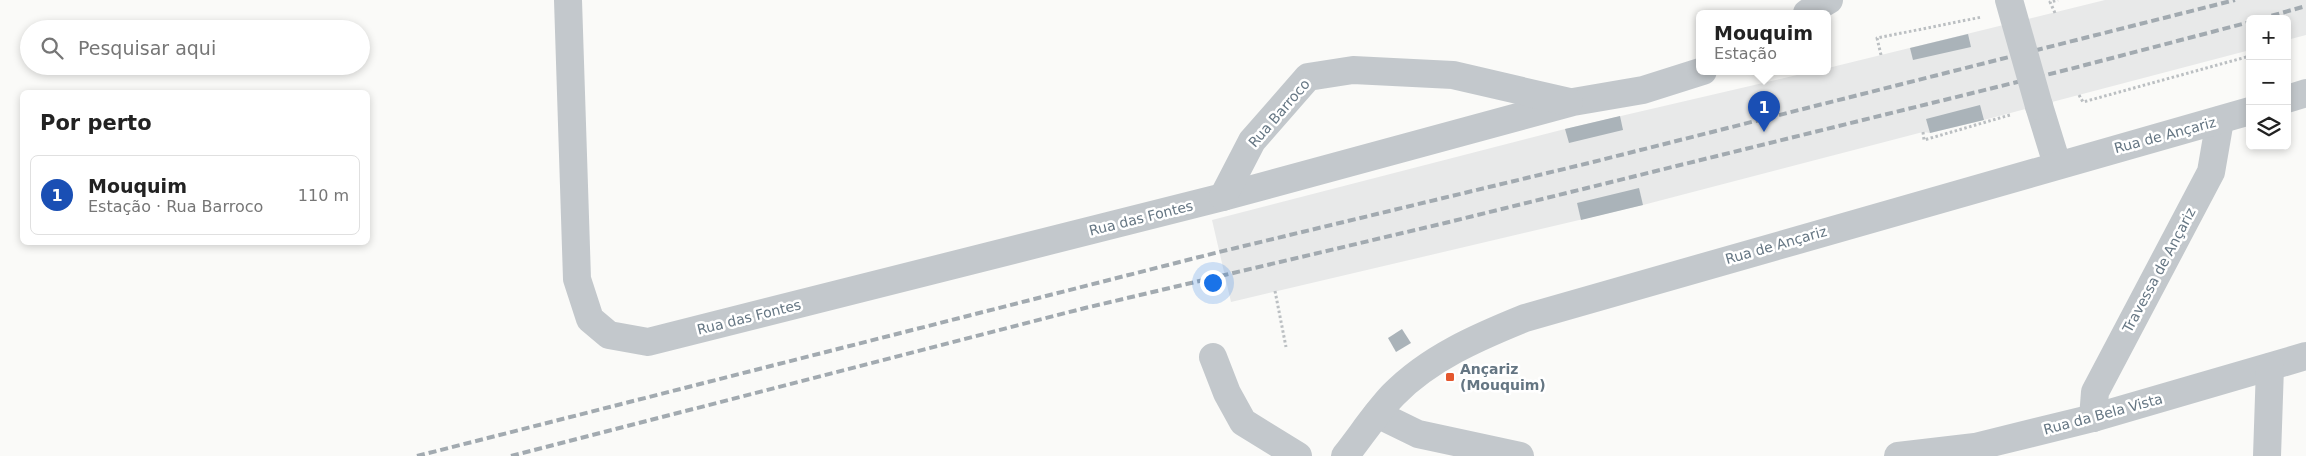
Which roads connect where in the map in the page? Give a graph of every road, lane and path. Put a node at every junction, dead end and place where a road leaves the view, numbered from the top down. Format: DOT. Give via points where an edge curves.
graph roads {
  1 [pos="568,0"];
  2 [pos="1829,0"];
  3 [pos="2058,0"];
  4 [pos="2010,5"];
  5 [pos="1811,10"];
  6 [pos="2055,13"];
  7 [pos="1881,55"];
  8 [pos="2246,57"];
  9 [pos="1696,73"];
  10 [pos="2306,93"];
  11 [pos="2079,95"];
  12 [pos="2291,98"];
  13 [pos="1573,102"];
  14 [pos="2039,106"];
  15 [pos="2246,111"];
  16 [pos="2220,120"];
  17 [pos="1923,132"];
  18 [pos="2057,164"];
  19 [pos="1223,197"];
  20 [pos="1275,292"];
  21 [pos="1286,347"];
  22 [pos="2306,356"];
  23 [pos="1213,357"];
  24 [pos="2270,367"];
  25 [pos="1377,414"];
  26 [pos="2093,418"];
  27 [pos="1298,456"];
  28 [pos="1345,456"];
  29 [pos="1520,456"];
  30 [pos="1898,456"];
  31 [pos="2267,456"];
  1 -- 19 [label="street, Rua das Fontes" via="577,279 590,319 609,335 648,342"];
  2 -- 5 [label="street"];
  3 -- 6 [label="path" via="2050,2"];
  4 -- 7 [label="path" via="1877,38"];
  4 -- 14 [label="street, bridge"];
  8 -- 11 [label="path" via="2083,102"];
  9 -- 13 [label="street, Rua Barroco" via="1643,90"];
  10 -- 12 [label="street"];
  13 -- 19 [label="street, Rua Barroco"];
  13 -- 19 [label="street, Rua Barroco" via="1453,75 1353,70 1308,77 1252,141"];
  14 -- 17 [label="path" via="1924,140"];
  14 -- 18 [label="street"];
  15 -- 16 [label="street, Rua de Ançariz"];
  16 -- 18 [label="street, Rua de Ançariz"];
  16 -- 26 [label="street, Travessa de Ançariz" via="2211,172 2095,392"];
  18 -- 25 [label="street, Rua de Ançariz" via="1525,318 1448,353 1394,395"];
  20 -- 21 [label="path"];
  22 -- 24 [label="street, Rua da Bela Vista"];
  23 -- 27 [label="street" via="1243,422"];
  24 -- 26 [label="street, Rua da Bela Vista"];
  24 -- 31 [label="street"];
  25 -- 28 [label="street, Rua de Ançariz"];
  25 -- 29 [label="street" via="1418,434"];
  26 -- 30 [label="street, Rua da Bela Vista" via="1975,447"];
}
